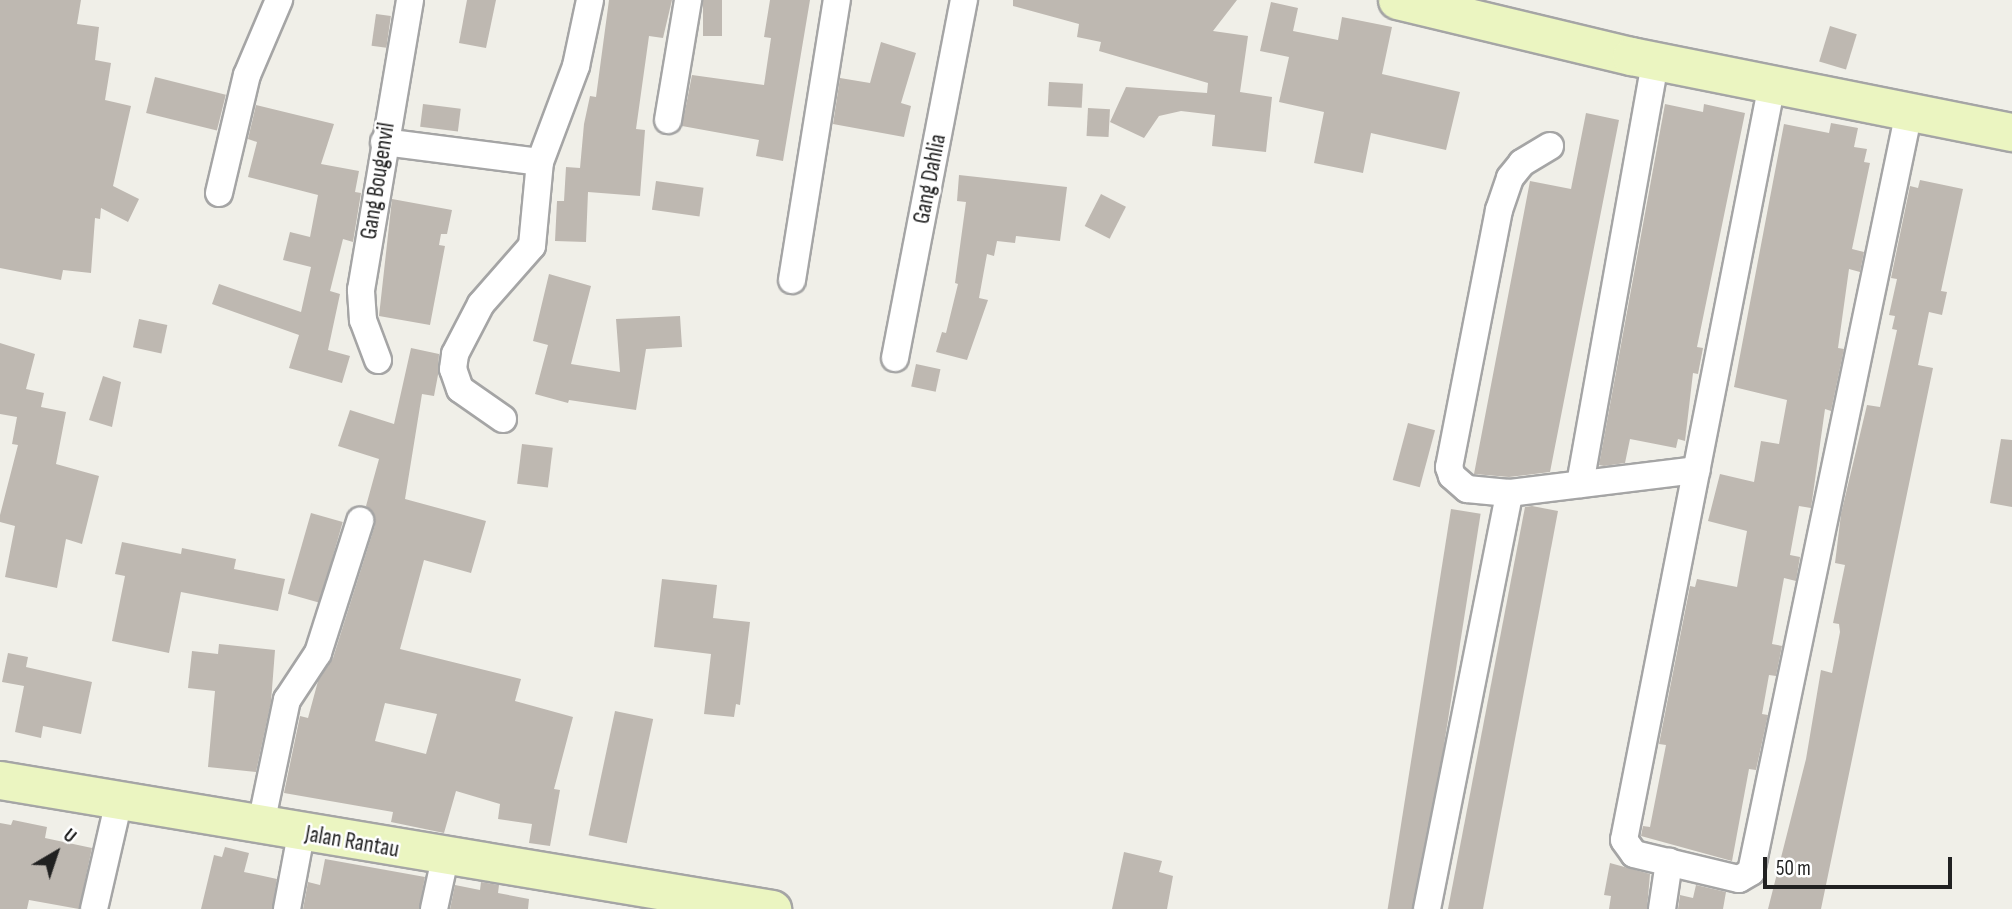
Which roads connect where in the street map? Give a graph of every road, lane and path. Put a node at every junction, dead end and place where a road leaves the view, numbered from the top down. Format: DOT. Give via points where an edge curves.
graph roads {
  1 [pos="279,0"];
  2 [pos="410,0"];
  3 [pos="590,0"];
  4 [pos="688,0"];
  5 [pos="837,0"];
  6 [pos="964,0"];
  7 [pos="1397,0"];
  8 [pos="1643,59"];
  9 [pos="1772,84"];
  10 [pos="1909,111"];
  11 [pos="668,120"];
  12 [pos="2012,132"];
  13 [pos="384,142"];
  14 [pos="1550,146"];
  15 [pos="540,162"];
  16 [pos="219,193"];
  17 [pos="792,280"];
  18 [pos="895,358"];
  19 [pos="378,360"];
  20 [pos="503,419"];
  21 [pos="1697,470"];
  22 [pos="1580,484"];
  23 [pos="1509,493"];
  24 [pos="359,521"];
  25 [pos="0,780"];
  26 [pos="119,801"];
  27 [pos="261,824"];
  28 [pos="301,834"];
  29 [pos="445,858"];
  30 [pos="1669,862"];
  31 [pos="94,909"];
  32 [pos="286,909"];
  33 [pos="434,909"];
  34 [pos="772,909"];
  35 [pos="1427,909"];
  36 [pos="1662,909"];
  1 -- 16 [label="street" via="247,75"];
  2 -- 13 [label="street, Gang Bougenvil"];
  3 -- 15 [label="street" via="572,78"];
  4 -- 11 [label="street"];
  5 -- 17 [label="street"];
  6 -- 18 [label="street, Gang Dahlia"];
  7 -- 8 [label="main road"];
  8 -- 9 [label="main road"];
  8 -- 22 [label="street"];
  9 -- 10 [label="main road"];
  9 -- 21 [label="street"];
  10 -- 12 [label="main road"];
  10 -- 30 [label="street" via="1751,872 1739,878"];
  13 -- 15 [label="street"];
  13 -- 19 [label="street, Gang Bougenvil" via="361,290 363,320"];
  14 -- 23 [label="street" via="1522,163 1510,178 1499,210 1449,467 1458,484 1467,489"];
  15 -- 20 [label="street" via="532,246 481,304 455,354 453,369 460,389"];
  21 -- 22 [label="street"];
  21 -- 30 [label="street" via="1624,840 1626,849 1634,854"];
  22 -- 23 [label="street"];
  23 -- 35 [label="street"];
  24 -- 27 [label="street" via="318,653 287,700"];
  25 -- 26 [label="main road, Jalan Rantau"];
  26 -- 27 [label="main road, Jalan Rantau"];
  26 -- 31 [label="street"];
  27 -- 28 [label="main road, Jalan Rantau"];
  28 -- 29 [label="main road, Jalan Rantau"];
  28 -- 32 [label="street"];
  29 -- 33 [label="street"];
  29 -- 34 [label="main road, Jalan Rantau"];
  30 -- 36 [label="street"];
}
